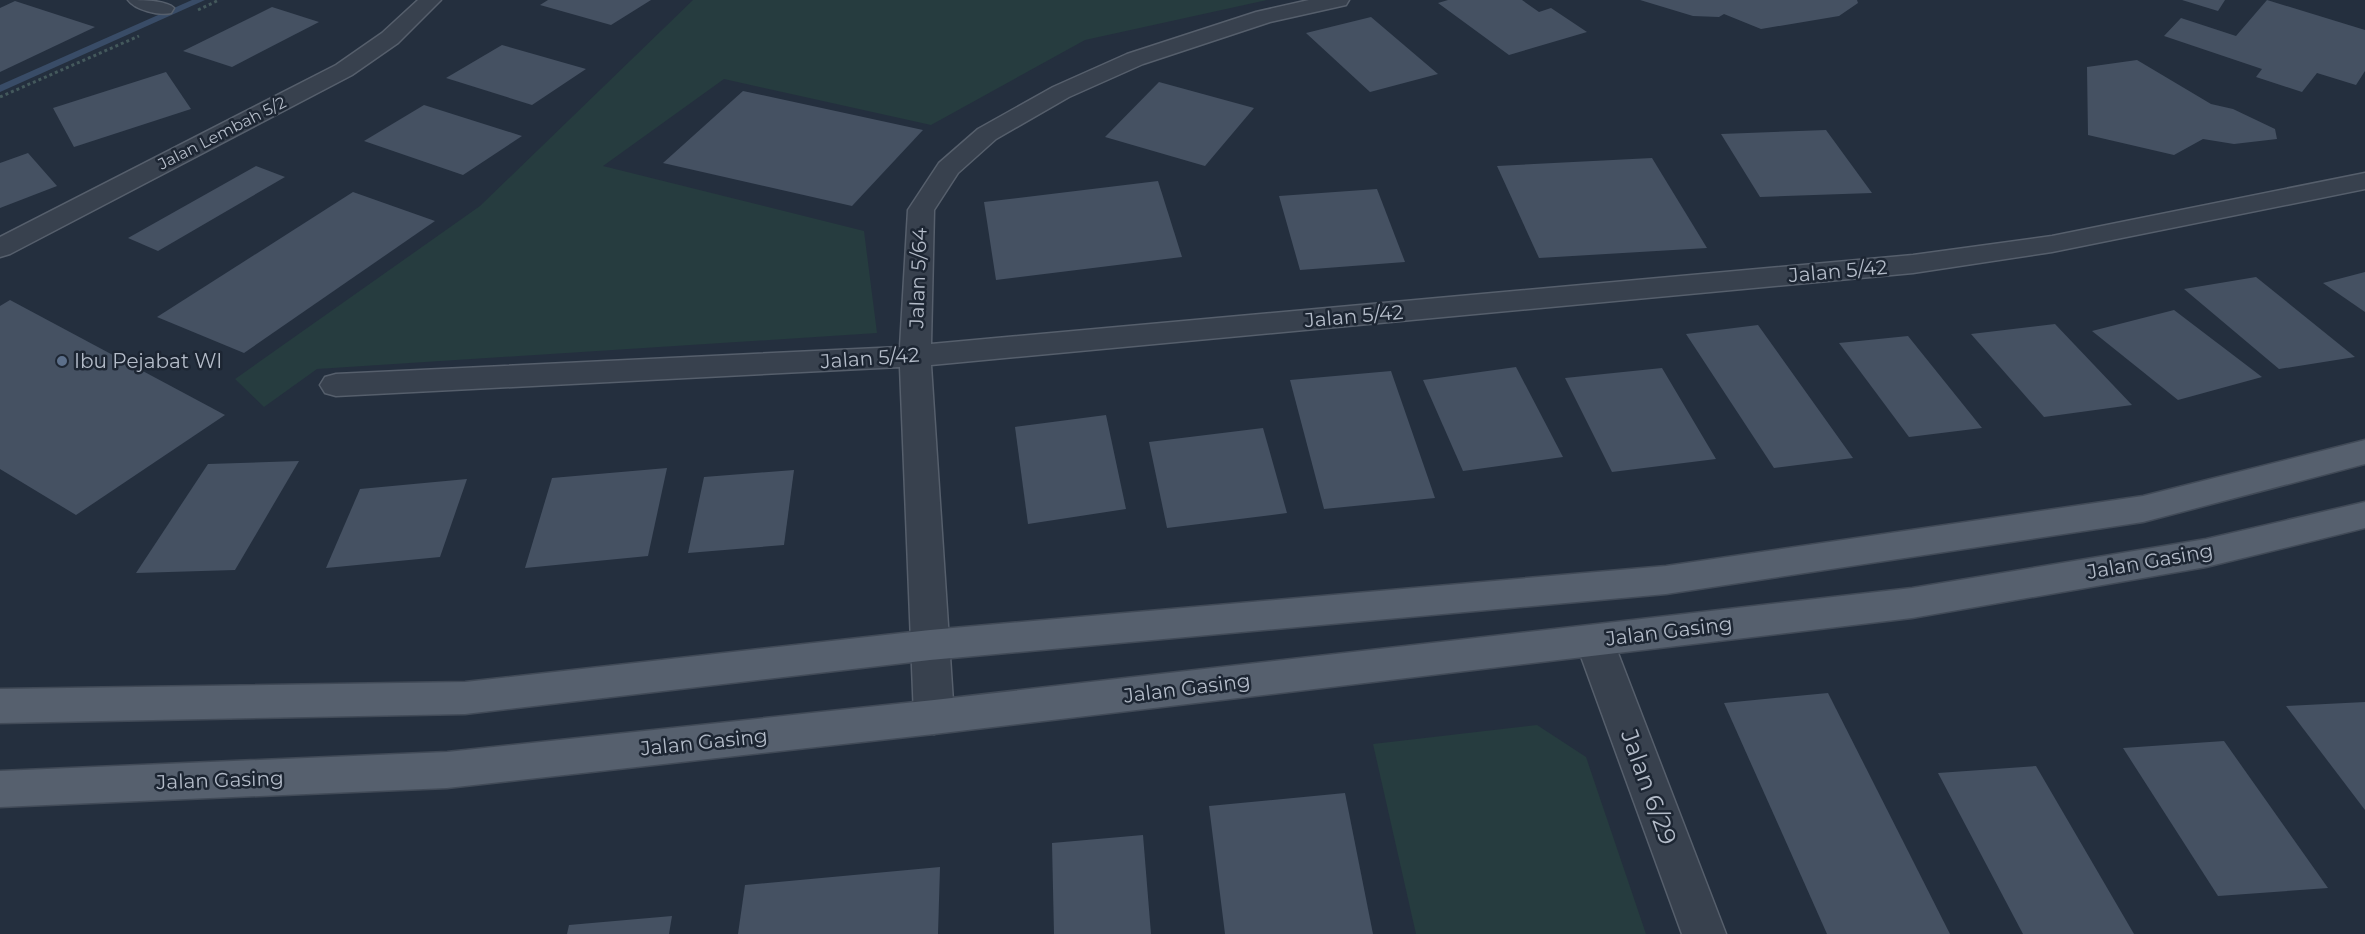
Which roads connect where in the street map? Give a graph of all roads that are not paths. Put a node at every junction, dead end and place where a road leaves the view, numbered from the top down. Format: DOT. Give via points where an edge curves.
graph roads {
  1 [pos="139,0"];
  2 [pos="430,0"];
  3 [pos="1338,0"];
  4 [pos="163,8"];
  5 [pos="2365,181"];
  6 [pos="0,248"];
  7 [pos="915,356"];
  8 [pos="336,385"];
  9 [pos="2365,452"];
  10 [pos="2365,515"];
  11 [pos="1594,640"];
  12 [pos="930,645"];
  13 [pos="0,706"];
  14 [pos="934,717"];
  15 [pos="0,789"];
  16 [pos="1704,934"];
  1 -- 4 [label="street"];
  2 -- 6 [label="street, Jalan Lembah 5/2" via="403,29 345,70"];
  3 -- 7 [label="street, Jalan 5/64" via="1264,17 1135,59 1061,92 987,134 948,168 921,210"];
  5 -- 7 [label="street, Jalan 5/42" via="2052,244 1913,264"];
  7 -- 8 [label="street, Jalan 5/42"];
  7 -- 12 [label="street, Jalan 5/64"];
  9 -- 12 [label="main road" via="2143,509 1666,580"];
  10 -- 11 [label="main road, Jalan Gasing" via="2206,553 1912,603"];
  11 -- 14 [label="main road, Jalan Gasing"];
  11 -- 16 [label="street, Jalan 6/29"];
  12 -- 13 [label="main road" via="465,698"];
  12 -- 14 [label="street, Jalan 5/64"];
  14 -- 15 [label="main road, Jalan Gasing" via="447,770"];
}
